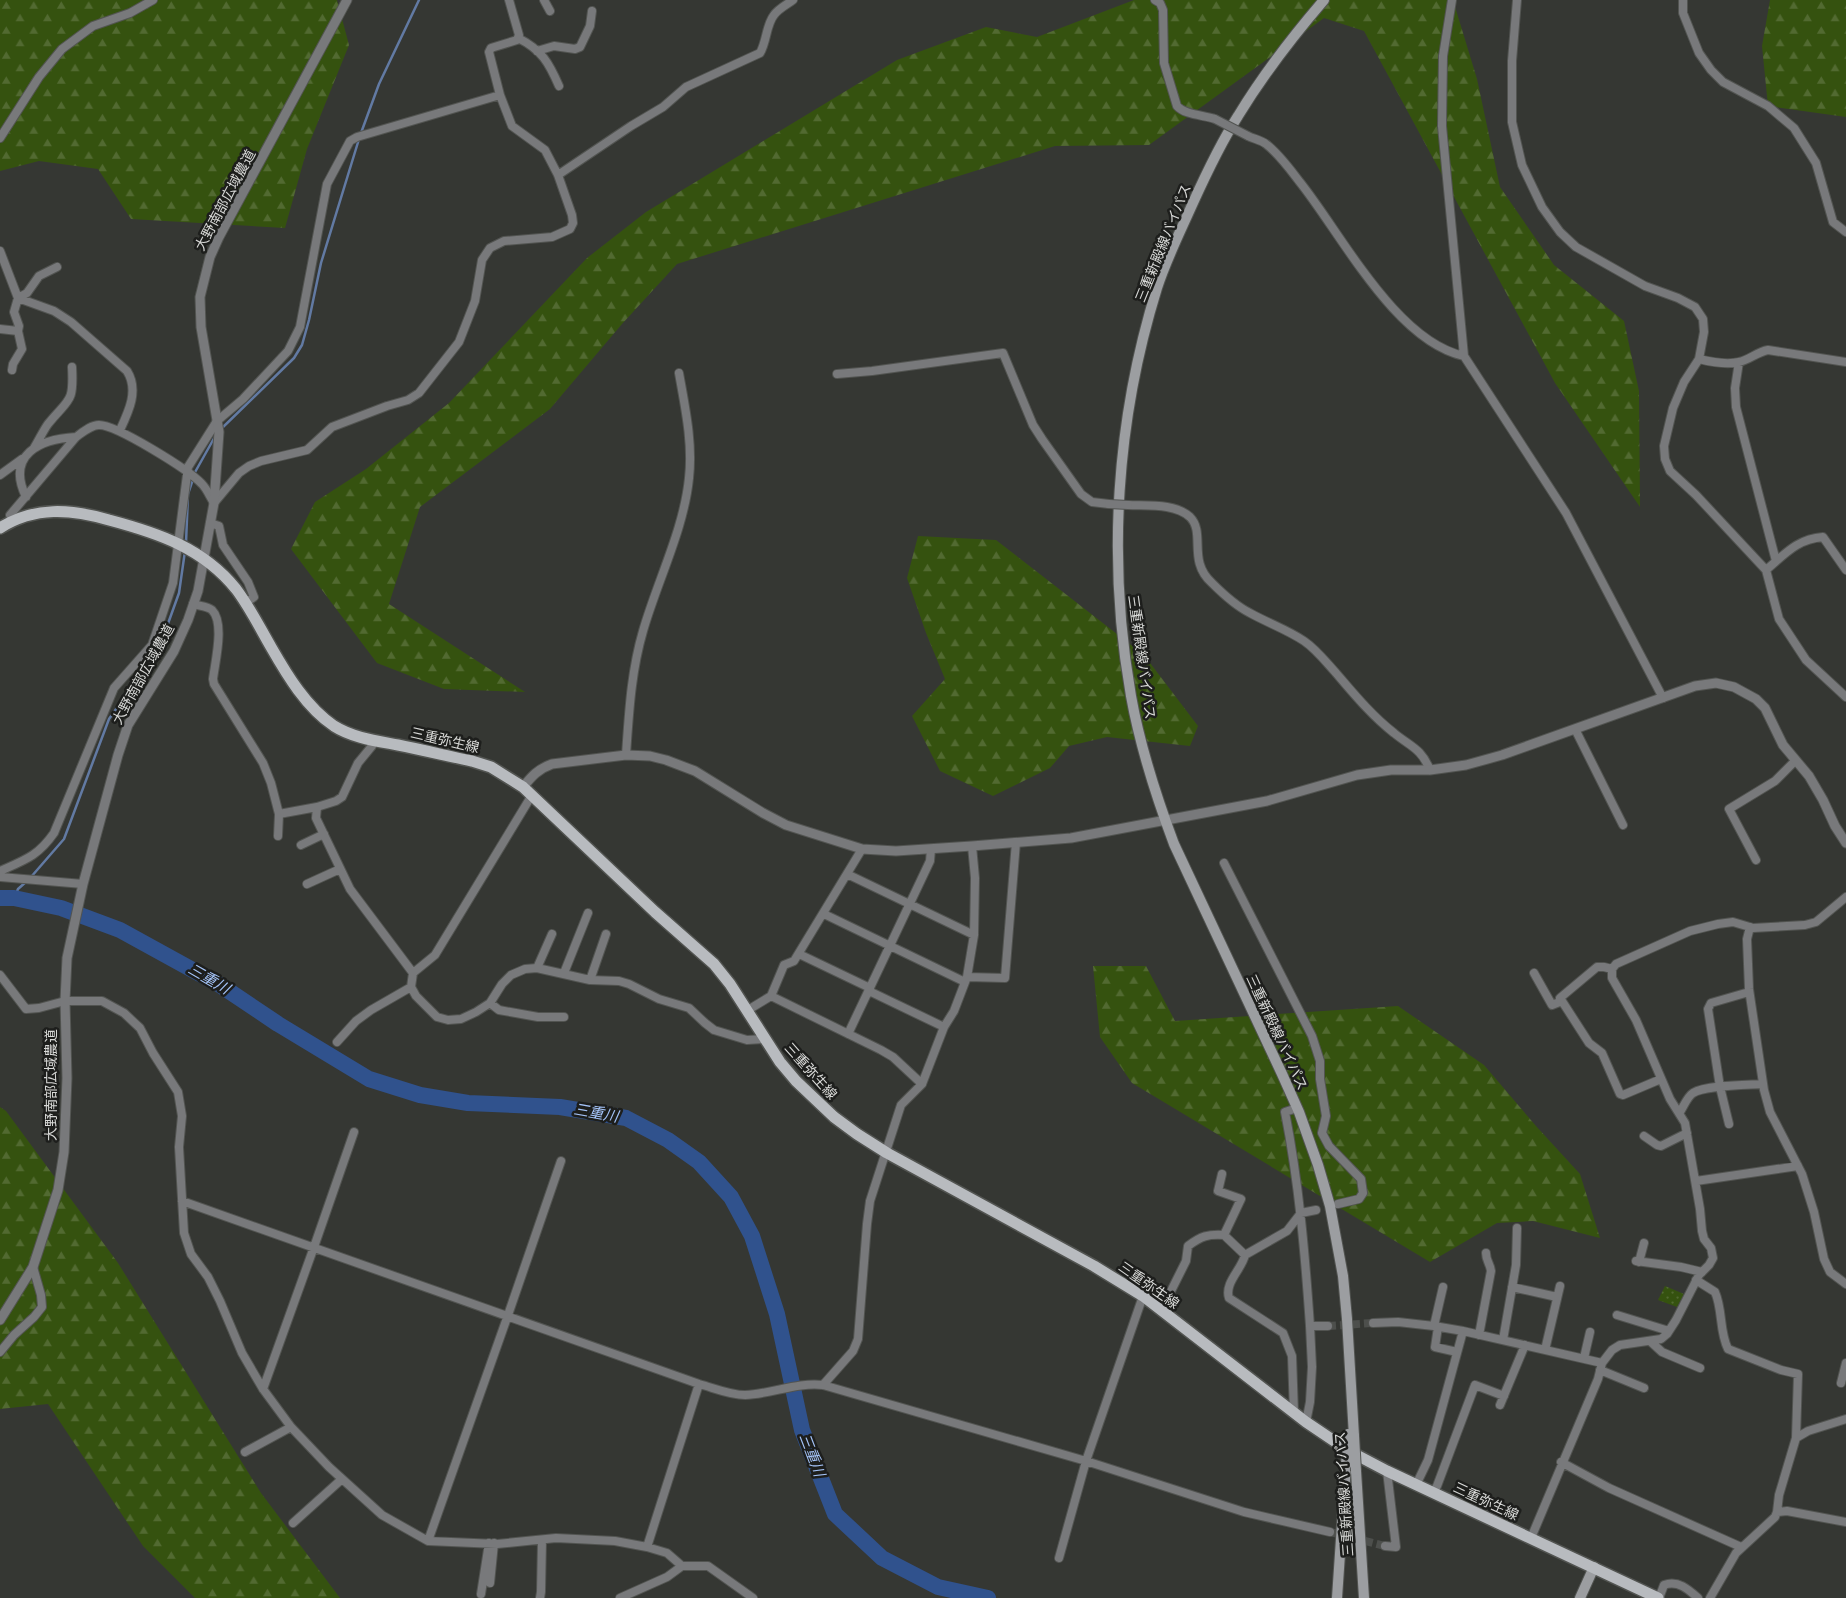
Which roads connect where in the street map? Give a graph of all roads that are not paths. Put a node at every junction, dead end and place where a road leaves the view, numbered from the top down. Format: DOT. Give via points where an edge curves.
graph roads {
  1 [pos="153,0"];
  2 [pos="347,0"];
  3 [pos="544,0"];
  4 [pos="793,0"];
  5 [pos="1155,0"];
  6 [pos="1324,0"];
  7 [pos="1452,0"];
  8 [pos="1517,0"];
  9 [pos="1683,0"];
  10 [pos="511,1"];
  11 [pos="550,11"];
  12 [pos="592,12"];
  13 [pos="518,38"];
  14 [pos="537,50"];
  15 [pos="559,86"];
  16 [pos="500,95"];
  17 [pos="0,138"];
  18 [pos="558,175"];
  19 [pos="1846,232"];
  20 [pos="0,250"];
  21 [pos="57,267"];
  22 [pos="18,298"];
  23 [pos="0,329"];
  24 [pos="18,331"];
  25 [pos="1464,356"];
  26 [pos="1699,359"];
  27 [pos="1739,362"];
  28 [pos="1846,362"];
  29 [pos="72,367"];
  30 [pos="12,370"];
  31 [pos="679,373"];
  32 [pos="837,374"];
  33 [pos="217,421"];
  34 [pos="120,430"];
  35 [pos="76,437"];
  36 [pos="33,450"];
  37 [pos="22,459"];
  38 [pos="187,472"];
  39 [pos="0,475"];
  40 [pos="26,497"];
  41 [pos="214,503"];
  42 [pos="12,520"];
  43 [pos="210,523"];
  44 [pos="0,528"];
  45 [pos="179,543"];
  46 [pos="204,558"];
  47 [pos="1776,560"];
  48 [pos="1766,570"];
  49 [pos="1846,570"];
  50 [pos="245,603"];
  51 [pos="194,604"];
  52 [pos="1843,688"];
  53 [pos="1846,697"];
  54 [pos="1663,698"];
  55 [pos="1575,729"];
  56 [pos="374,740"];
  57 [pos="626,755"];
  58 [pos="1795,761"];
  59 [pos="1430,770"];
  60 [pos="523,787"];
  61 [pos="532,795"];
  62 [pos="317,807"];
  63 [pos="279,814"];
  64 [pos="1165,820"];
  65 [pos="1623,825"];
  66 [pos="324,834"];
  67 [pos="278,836"];
  68 [pos="1016,842"];
  69 [pos="1846,843"];
  70 [pos="301,845"];
  71 [pos="972,846"];
  72 [pos="862,849"];
  73 [pos="931,849"];
  74 [pos="1756,860"];
  75 [pos="1224,863"];
  76 [pos="340,870"];
  77 [pos="0,871"];
  78 [pos="847,874"];
  79 [pos="0,877"];
  80 [pos="306,884"];
  81 [pos="82,888"];
  82 [pos="1846,897"];
  83 [pos="910,904"];
  84 [pos="588,913"];
  85 [pos="824,914"];
  86 [pos="1750,927"];
  87 [pos="552,934"];
  88 [pos="606,934"];
  89 [pos="974,935"];
  90 [pos="890,946"];
  91 [pos="798,954"];
  92 [pos="537,968"];
  93 [pos="1612,969"];
  94 [pos="413,973"];
  95 [pos="564,973"];
  96 [pos="1534,973"];
  97 [pos="0,976"];
  98 [pos="590,980"];
  99 [pos="966,980"];
  100 [pos="411,987"];
  101 [pos="869,990"];
  102 [pos="1750,992"];
  103 [pos="771,996"];
  104 [pos="1562,1001"];
  105 [pos="65,1002"];
  106 [pos="490,1003"];
  107 [pos="748,1010"];
  108 [pos="564,1017"];
  109 [pos="944,1027"];
  110 [pos="848,1034"];
  111 [pos="765,1039"];
  112 [pos="337,1042"];
  113 [pos="1661,1079"];
  114 [pos="922,1084"];
  115 [pos="1763,1084"];
  116 [pos="1720,1087"];
  117 [pos="1297,1108"];
  118 [pos="1680,1112"];
  119 [pos="1729,1124"];
  120 [pos="354,1132"];
  121 [pos="1687,1133"];
  122 [pos="1644,1136"];
  123 [pos="887,1153"];
  124 [pos="561,1161"];
  125 [pos="1798,1166"];
  126 [pos="1222,1174"];
  127 [pos="1696,1181"];
  128 [pos="182,1201"];
  129 [pos="1338,1204"];
  130 [pos="1316,1210"];
  131 [pos="1301,1213"];
  132 [pos="1517,1228"];
  133 [pos="1224,1235"];
  134 [pos="1644,1243"];
  135 [pos="314,1247"];
  136 [pos="1486,1253"];
  137 [pos="1245,1255"];
  138 [pos="33,1267"];
  139 [pos="1702,1272"];
  140 [pos="1696,1280"];
  141 [pos="1846,1284"];
  142 [pos="1443,1286"];
  143 [pos="1560,1286"];
  144 [pos="1512,1287"];
  145 [pos="1143,1296"];
  146 [pos="1557,1297"];
  147 [pos="1162,1311"];
  148 [pos="508,1315"];
  149 [pos="1617,1315"];
  150 [pos="0,1320"];
  151 [pos="1373,1322"];
  152 [pos="1310,1326"];
  153 [pos="1328,1326"];
  154 [pos="1436,1326"];
  155 [pos="1463,1331"];
  156 [pos="1669,1331"];
  157 [pos="1590,1332"];
  158 [pos="1479,1335"];
  159 [pos="1503,1340"];
  160 [pos="1650,1341"];
  161 [pos="1524,1345"];
  162 [pos="1545,1350"];
  163 [pos="0,1352"];
  164 [pos="1457,1352"];
  165 [pos="1584,1358"];
  166 [pos="1846,1363"];
  167 [pos="1601,1367"];
  168 [pos="1700,1368"];
  169 [pos="1841,1383"];
  170 [pos="699,1384"];
  171 [pos="824,1385"];
  172 [pos="1644,1388"];
  173 [pos="263,1389"];
  174 [pos="1504,1396"];
  175 [pos="1500,1405"];
  176 [pos="1294,1413"];
  177 [pos="1846,1418"];
  178 [pos="1306,1422"];
  179 [pos="290,1427"];
  180 [pos="1796,1438"];
  181 [pos="245,1452"];
  182 [pos="1086,1461"];
  183 [pos="1561,1462"];
  184 [pos="1351,1468"];
  185 [pos="1387,1471"];
  186 [pos="342,1479"];
  187 [pos="1416,1485"];
  188 [pos="1433,1493"];
  189 [pos="1778,1512"];
  190 [pos="1846,1522"];
  191 [pos="293,1523"];
  192 [pos="1330,1532"];
  193 [pos="1531,1538"];
  194 [pos="542,1540"];
  195 [pos="428,1541"];
  196 [pos="492,1543"];
  197 [pos="1385,1546"];
  198 [pos="646,1547"];
  199 [pos="1741,1547"];
  200 [pos="1059,1558"];
  201 [pos="682,1566"];
  202 [pos="1594,1567"];
  203 [pos="490,1583"];
  204 [pos="481,1594"];
  205 [pos="1337,1594"];
  206 [pos="1364,1597"];
  207 [pos="540,1598"];
  208 [pos="620,1598"];
  209 [pos="753,1598"];
  210 [pos="1580,1598"];
  211 [pos="1659,1598"];
  212 [pos="1698,1598"];
  213 [pos="1710,1598"];
  1 -- 17 [label="street" via="93,26 62,49 39,77"];
  2 -- 33 [label="street, 大野南部広域農道" via="210,257 200,297 201,327"];
  3 -- 11 [label="street"];
  4 -- 18 [label="street" via="770,20 760,53 686,87 663,107"];
  5 -- 25 [label="street, bridge" via="1163,10 1164,63 1177,106 1182,112 1215,119 1265,143 1308,192 1360,268 1402,318 1431,342 1450,353"];
  6 -- 64 [label="main road, 三重新殿線バイパス" via="1261,81 1211,164 1158,287 1134,381 1124,435 1118,503 1120,617 1131,697"];
  7 -- 25 [label="street" via="1443,56 1442,126"];
  8 -- 26 [label="street" via="1512,122 1522,165 1542,207 1576,247 1645,286 1695,307 1703,319"];
  9 -- 19 [label="street" via="1683,13 1699,53 1722,82 1768,106 1794,128 1816,163 1833,222"];
  10 -- 13 [label="street"];
  12 -- 14 [label="street" via="590,26 580,47 554,46"];
  13 -- 14 [label="street"];
  13 -- 16 [label="street" via="491,48 489,52"];
  14 -- 15 [label="street" via="550,66"];
  16 -- 18 [label="street" via="512,126 545,150"];
  16 -- 33 [label="street" via="350,141 327,184 300,327 288,351"];
  18 -- 41 [label="street" via="572,216 570,229 552,237 504,241 490,248 482,260 475,301 459,342 420,393 332,427 307,450 249,466"];
  20 -- 22 [label="street"];
  21 -- 22 [label="street" via="39,276 27,293"];
  22 -- 24 [label="street" via="14,312"];
  22 -- 34 [label="street" via="54,310 72,322 133,380 130,408"];
  23 -- 24 [label="street"];
  24 -- 30 [label="street" via="22,349"];
  25 -- 54 [label="street" via="1566,513"];
  26 -- 27 [label="street"];
  26 -- 48 [label="street" via="1673,408 1664,446 1665,459 1670,471"];
  27 -- 28 [label="street" via="1768,350"];
  27 -- 47 [label="street" via="1736,407"];
  29 -- 36 [label="street" via="72,393 67,404 48,424"];
  31 -- 57 [label="street" via="689,438 690,478 642,633 631,685"];
  32 -- 59 [label="street, bridge" via="1003,353 1033,425 1081,494 1092,502 1178,509 1190,518 1196,533 1198,560 1210,582 1249,612 1305,641 1378,719 1418,749"];
  33 -- 38 [label="street"];
  33 -- 41 [label="street, 大野南部広域農道"];
  34 -- 35 [label="street" via="99,425"];
  34 -- 38 [label="street"];
  35 -- 36 [label="street" via="51,440"];
  35 -- 40 [label="street"];
  36 -- 37 [label="street"];
  37 -- 39 [label="street"];
  37 -- 40 [label="street" via="20,485"];
  38 -- 41 [label="street" via="203,484"];
  38 -- 45 [label="street"];
  40 -- 42 [label="street" via="10,515"];
  41 -- 43 [label="street, 大野南部広域農道"];
  42 -- 44 [label="main road, 三重弥生線"];
  42 -- 45 [label="main road, 三重弥生線" via="51,511 82,512"];
  43 -- 46 [label="street, 大野南部広域農道"];
  43 -- 50 [label="street" via="219,526 223,545 248,582 254,597"];
  45 -- 46 [label="main road, 三重弥生線"];
  45 -- 77 [label="street" via="173,583 152,645 114,688 54,833 45,847 33,856"];
  46 -- 50 [label="main road, 三重弥生線" via="236,589"];
  46 -- 51 [label="street, 大野南部広域農道"];
  47 -- 48 [label="street"];
  47 -- 49 [label="street" via="1796,544 1823,536"];
  48 -- 52 [label="street" via="1779,619 1806,660"];
  50 -- 56 [label="main road, 三重弥生線" via="288,677 318,713 335,726"];
  51 -- 63 [label="street" via="211,609 216,616 219,627 214,684 263,763"];
  51 -- 81 [label="street, 大野南部広域農道" via="174,651 128,726"];
  52 -- 53 [label="street"];
  54 -- 55 [label="street"];
  54 -- 58 [label="street" via="1695,686 1716,683 1734,687 1765,708"];
  55 -- 59 [label="street" via="1493,758"];
  55 -- 65 [label="street"];
  56 -- 60 [label="main road, 三重弥生線" via="472,761 491,767"];
  56 -- 62 [label="street" via="358,763 342,797"];
  57 -- 60 [label="street" via="552,764 535,773"];
  57 -- 72 [label="street" via="650,756 681,764 786,825"];
  58 -- 69 [label="street" via="1809,776"];
  58 -- 74 [label="street" via="1775,781 1729,809"];
  59 -- 64 [label="street" via="1357,774 1267,800"];
  60 -- 61 [label="main road, 三重弥生線"];
  61 -- 94 [label="street" via="435,955"];
  61 -- 107 [label="main road, 三重弥生線" via="714,964"];
  62 -- 63 [label="street"];
  62 -- 66 [label="street" via="316,818"];
  63 -- 67 [label="street"];
  64 -- 68 [label="street" via="1070,838"];
  64 -- 117 [label="main road, 三重新殿線バイパス"];
  66 -- 70 [label="street"];
  66 -- 76 [label="street"];
  68 -- 71 [label="street"];
  68 -- 99 [label="street" via="1005,978"];
  71 -- 73 [label="street"];
  71 -- 89 [label="street"];
  72 -- 73 [label="street"];
  72 -- 78 [label="street"];
  73 -- 83 [label="street" via="930,861"];
  75 -- 129 [label="street" via="1312,1036 1320,1061 1326,1116 1322,1133 1328,1146 1361,1179 1363,1194 1359,1199"];
  76 -- 80 [label="street"];
  76 -- 94 [label="street" via="350,889"];
  78 -- 83 [label="street"];
  78 -- 85 [label="street"];
  79 -- 81 [label="street" via="44,880"];
  81 -- 105 [label="street, 大野南部広域農道" via="67,958"];
  82 -- 86 [label="street" via="1816,922"];
  83 -- 89 [label="street"];
  83 -- 90 [label="street"];
  84 -- 95 [label="street"];
  85 -- 90 [label="street"];
  85 -- 91 [label="street"];
  86 -- 93 [label="street" via="1734,922 1690,931 1616,964"];
  86 -- 102 [label="street" via="1747,939"];
  87 -- 92 [label="street"];
  88 -- 98 [label="street"];
  89 -- 99 [label="street"];
  90 -- 99 [label="street"];
  90 -- 101 [label="street"];
  91 -- 101 [label="street"];
  91 -- 103 [label="street" via="794,961 784,966"];
  92 -- 95 [label="street"];
  92 -- 106 [label="street" via="511,975"];
  93 -- 104 [label="street" via="1597,967 1560,998"];
  93 -- 113 [label="street" via="1612,978 1636,1020"];
  94 -- 100 [label="street"];
  95 -- 98 [label="street"];
  96 -- 104 [label="street" via="1552,1005"];
  97 -- 105 [label="street" via="26,1009"];
  98 -- 111 [label="street" via="629,984 659,999 689,1008 714,1030 747,1040"];
  99 -- 109 [label="street"];
  100 -- 106 [label="street" via="437,1017 448,1020 461,1019"];
  100 -- 112 [label="street" via="356,1021"];
  101 -- 109 [label="street"];
  101 -- 110 [label="street"];
  102 -- 115 [label="street"];
  102 -- 116 [label="street" via="1711,1003 1708,1009"];
  103 -- 107 [label="street"];
  103 -- 110 [label="street"];
  104 -- 113 [label="street" via="1589,1043 1602,1053 1620,1094"];
  105 -- 128 [label="street" via="102,1001 124,1013 140,1028 178,1092 182,1116 179,1147"];
  105 -- 138 [label="street, 大野南部広域農道" via="67,1078 64,1152 58,1190"];
  106 -- 108 [label="street" via="499,1010"];
  107 -- 111 [label="main road, 三重弥生線"];
  109 -- 114 [label="street"];
  110 -- 114 [label="street" via="893,1057"];
  111 -- 123 [label="main road, 三重弥生線" via="780,1062 820,1104"];
  113 -- 118 [label="street"];
  114 -- 123 [label="street" via="902,1105"];
  115 -- 116 [label="street"];
  115 -- 125 [label="street" via="1770,1112"];
  116 -- 118 [label="street" via="1691,1095"];
  116 -- 119 [label="street"];
  117 -- 131 [label="street" via="1285,1112"];
  117 -- 184 [label="main road, 三重新殿線バイパス, bridge" via="1330,1206 1347,1310"];
  118 -- 121 [label="street"];
  120 -- 135 [label="street"];
  121 -- 122 [label="street" via="1661,1146"];
  121 -- 127 [label="street"];
  123 -- 145 [label="main road, 三重弥生線"];
  123 -- 171 [label="street" via="869,1209 858,1339 853,1351"];
  124 -- 148 [label="street"];
  125 -- 127 [label="street"];
  125 -- 141 [label="street" via="1814,1212 1824,1259 1830,1272"];
  126 -- 133 [label="street" via="1218,1190 1241,1199"];
  127 -- 139 [label="street" via="1702,1231 1713,1258"];
  128 -- 135 [label="street"];
  128 -- 173 [label="street" via="184,1233 191,1254 208,1277 242,1353"];
  130 -- 131 [label="street"];
  131 -- 137 [label="street" via="1286,1230"];
  131 -- 152 [label="street"];
  132 -- 144 [label="street"];
  133 -- 137 [label="street"];
  133 -- 147 [label="street" via="1208,1234 1188,1246 1186,1261"];
  134 -- 139 [label="street" via="1638,1262"];
  135 -- 148 [label="street"];
  135 -- 173 [label="street"];
  136 -- 158 [label="street" via="1491,1271"];
  137 -- 176 [label="street" via="1228,1292 1229,1298 1283,1333 1292,1356"];
  138 -- 150 [label="street, 大野南部広域農道"];
  138 -- 163 [label="street" via="42,1307"];
  139 -- 140 [label="street"];
  140 -- 156 [label="street"];
  140 -- 180 [label="street" via="1715,1292 1728,1349 1798,1374"];
  142 -- 154 [label="street"];
  143 -- 146 [label="street"];
  144 -- 146 [label="street"];
  144 -- 159 [label="street"];
  145 -- 147 [label="main road, 三重弥生線"];
  145 -- 182 [label="street"];
  146 -- 162 [label="street"];
  147 -- 176 [label="main road, 三重弥生線"];
  148 -- 170 [label="street"];
  148 -- 195 [label="street"];
  149 -- 156 [label="street"];
  151 -- 154 [label="street"];
  152 -- 153 [label="street"];
  152 -- 178 [label="street" via="1312,1367"];
  154 -- 155 [label="street"];
  154 -- 164 [label="street" via="1434,1347"];
  155 -- 158 [label="street"];
  155 -- 164 [label="street"];
  156 -- 160 [label="street" via="1661,1339"];
  157 -- 165 [label="street"];
  158 -- 159 [label="street"];
  159 -- 161 [label="street"];
  160 -- 167 [label="street" via="1620,1345 1612,1350"];
  160 -- 168 [label="street" via="1662,1352"];
  161 -- 162 [label="street"];
  161 -- 174 [label="street"];
  162 -- 165 [label="street"];
  164 -- 187 [label="street" via="1428,1460"];
  165 -- 167 [label="street"];
  166 -- 169 [label="street"];
  167 -- 172 [label="street"];
  167 -- 183 [label="street"];
  170 -- 171 [label="street" via="737,1395"];
  170 -- 198 [label="street"];
  171 -- 182 [label="street"];
  173 -- 179 [label="street"];
  174 -- 175 [label="street"];
  174 -- 188 [label="street" via="1475,1385"];
  176 -- 178 [label="main road, 三重弥生線"];
  177 -- 180 [label="street"];
  178 -- 185 [label="main road, 三重弥生線" via="1349,1451"];
  179 -- 181 [label="street"];
  179 -- 186 [label="street"];
  180 -- 189 [label="street" via="1779,1495"];
  182 -- 192 [label="street" via="1244,1512"];
  182 -- 200 [label="street"];
  183 -- 193 [label="street"];
  183 -- 199 [label="street" via="1609,1488"];
  184 -- 205 [label="main road, 三重新殿線バイパス"];
  184 -- 206 [label="main road, 三重新殿線バイパス"];
  185 -- 187 [label="main road, 三重弥生線"];
  185 -- 197 [label="street" via="1396,1548"];
  186 -- 191 [label="street"];
  186 -- 195 [label="street" via="382,1515"];
  187 -- 188 [label="main road, 三重弥生線"];
  188 -- 193 [label="main road, 三重弥生線"];
  189 -- 190 [label="street"];
  189 -- 199 [label="street"];
  193 -- 202 [label="main road, 三重弥生線"];
  194 -- 196 [label="street"];
  194 -- 198 [label="street" via="615,1541"];
  194 -- 207 [label="street"];
  195 -- 196 [label="street"];
  196 -- 203 [label="street"];
  196 -- 204 [label="street"];
  198 -- 201 [label="street" via="667,1553"];
  199 -- 213 [label="street"];
  201 -- 208 [label="street" via="667,1577"];
  201 -- 209 [label="street" via="708,1566"];
  202 -- 210 [label="main road"];
  202 -- 211 [label="main road, 三重弥生線"];
  211 -- 212 [label="street" via="1664,1585 1669,1583 1686,1588"];
}
